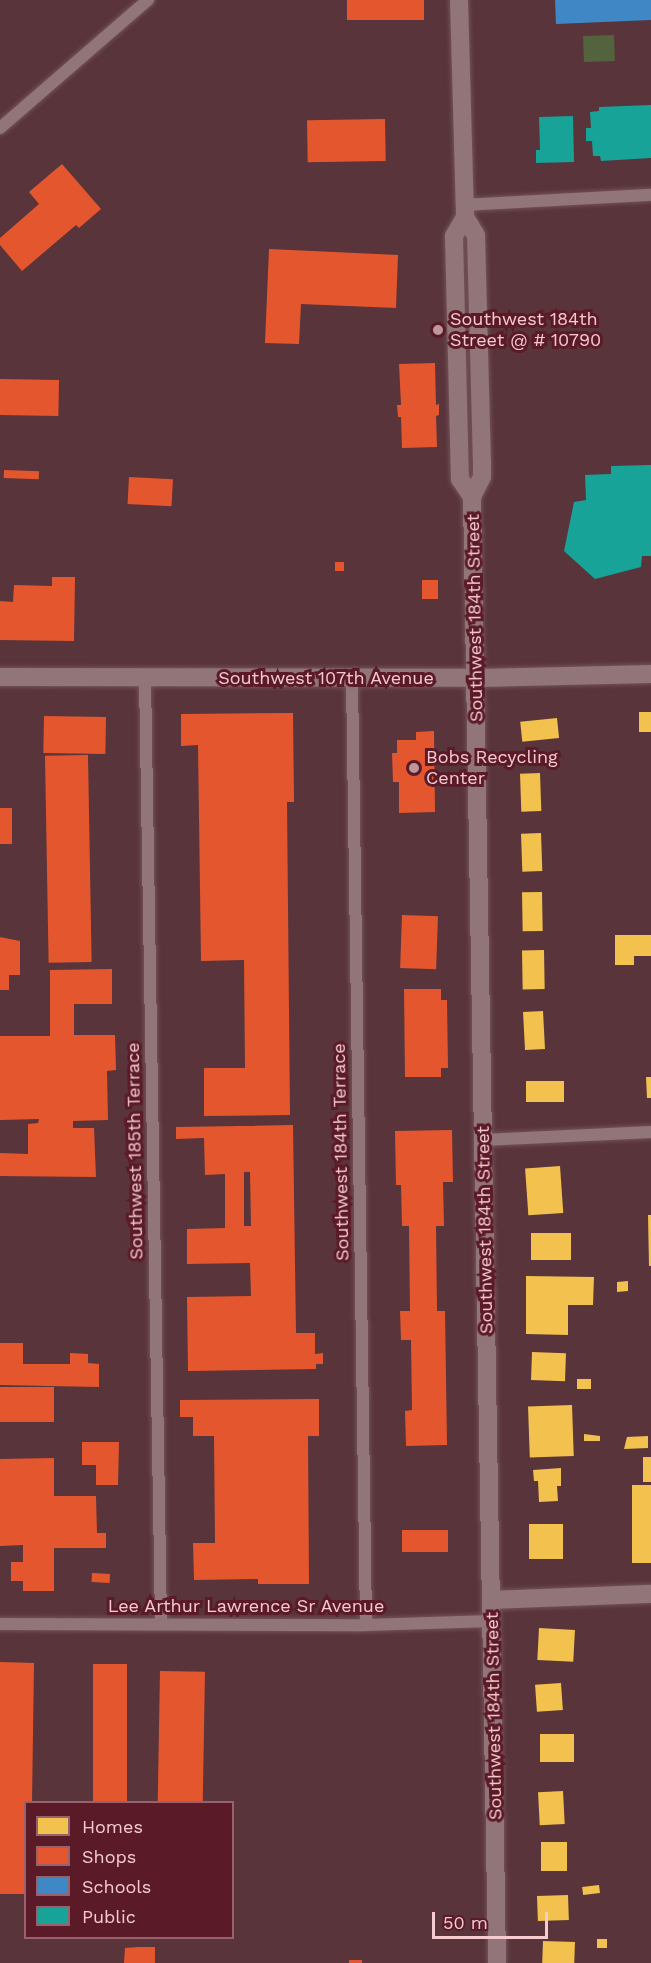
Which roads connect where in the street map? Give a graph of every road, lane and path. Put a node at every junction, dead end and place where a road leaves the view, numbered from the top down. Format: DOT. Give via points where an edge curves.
graph roads {
  1 [pos="148,0"];
  2 [pos="459,0"];
  3 [pos="0,128"];
  4 [pos="651,195"];
  5 [pos="464,211"];
  6 [pos="651,674"];
  7 [pos="0,677"];
  8 [pos="145,678"];
  9 [pos="352,678"];
  10 [pos="476,678"];
  11 [pos="651,1132"];
  12 [pos="484,1140"];
  13 [pos="651,1594"];
  14 [pos="492,1600"];
  15 [pos="492,1621"];
  16 [pos="161,1623"];
  17 [pos="0,1624"];
  18 [pos="366,1625"];
  19 [pos="497,1963"];
  1 -- 3 [label="street"];
  2 -- 5 [label="main road, Southwest 184th Street"];
  4 -- 5 [label="street"];
  5 -- 10 [label="main road, Southwest 184th Street" via="476,235 483,477 472,497"];
  6 -- 10 [label="main road, Southwest 107th Avenue"];
  7 -- 8 [label="main road, Southwest 107th Avenue"];
  8 -- 9 [label="main road, Southwest 107th Avenue"];
  8 -- 16 [label="street, Southwest 185th Terrace"];
  9 -- 10 [label="main road, Southwest 107th Avenue"];
  9 -- 18 [label="street, Southwest 184th Terrace"];
  10 -- 12 [label="main road, Southwest 184th Street"];
  11 -- 12 [label="street"];
  12 -- 14 [label="main road, Southwest 184th Street"];
  13 -- 14 [label="main road"];
  14 -- 15 [label="main road, Southwest 184th Street"];
  15 -- 18 [label="street, Lee Arthur Lawrence Sr Avenue"];
  15 -- 19 [label="main road, Southwest 184th Street"];
  16 -- 17 [label="street, Lee Arthur Lawrence Sr Avenue"];
  16 -- 18 [label="street, Lee Arthur Lawrence Sr Avenue"];
}
